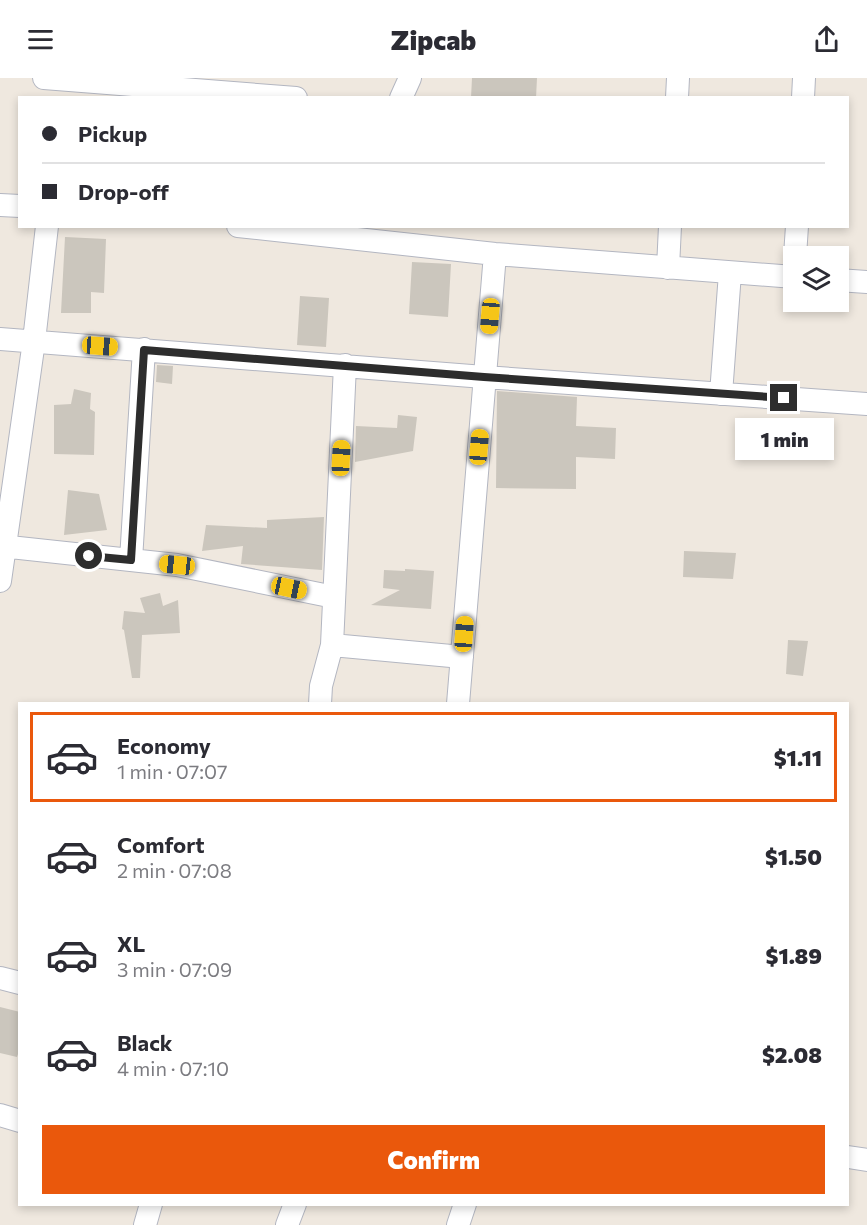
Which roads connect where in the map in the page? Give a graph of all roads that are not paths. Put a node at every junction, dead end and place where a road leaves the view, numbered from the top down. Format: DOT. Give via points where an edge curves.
graph roads {
  1 [pos="44,78"];
  2 [pos="410,78"];
  3 [pos="678,78"];
  4 [pos="804,78"];
  5 [pos="92,80"];
  6 [pos="273,96"];
  7 [pos="402,96"];
  8 [pos="677,96"];
  9 [pos="803,96"];
  10 [pos="0,205"];
  11 [pos="18,206"];
  12 [pos="47,228"];
  13 [pos="274,228"];
  14 [pos="670,228"];
  15 [pos="797,228"];
  16 [pos="382,234"];
  17 [pos="796,246"];
  18 [pos="495,254"];
  19 [pos="668,268"];
  20 [pos="730,273"];
  21 [pos="783,276"];
  22 [pos="849,281"];
  23 [pos="867,282"];
  24 [pos="0,339"];
  25 [pos="34,341"];
  26 [pos="144,350"];
  27 [pos="345,365"];
  28 [pos="484,377"];
  29 [pos="721,394"];
  30 [pos="867,404"];
  31 [pos="2,546"];
  32 [pos="131,560"];
  33 [pos="0,581"];
  34 [pos="334,597"];
  35 [pos="332,645"];
  36 [pos="462,657"];
  37 [pos="320,702"];
  38 [pos="458,702"];
  39 [pos="0,978"];
  40 [pos="18,982"];
  41 [pos="0,1115"];
  42 [pos="18,1120"];
  43 [pos="849,1156"];
  44 [pos="867,1160"];
  45 [pos="150,1206"];
  46 [pos="294,1206"];
  47 [pos="464,1206"];
  48 [pos="145,1225"];
  49 [pos="287,1225"];
  50 [pos="458,1225"];
  1 -- 5 [label="street"];
  2 -- 7 [label="street"];
  3 -- 8 [label="street"];
  4 -- 9 [label="street"];
  5 -- 6 [label="street"];
  10 -- 11 [label="street"];
  12 -- 25 [label="street"];
  13 -- 16 [label="street"];
  14 -- 19 [label="street"];
  15 -- 17 [label="street"];
  16 -- 18 [label="street"];
  18 -- 19 [label="street"];
  18 -- 28 [label="street"];
  19 -- 20 [label="street"];
  20 -- 21 [label="street"];
  20 -- 29 [label="street"];
  22 -- 23 [label="street"];
  24 -- 25 [label="street"];
  25 -- 26 [label="street"];
  25 -- 31 [label="street"];
  26 -- 27 [label="street"];
  26 -- 32 [label="street"];
  27 -- 28 [label="street"];
  27 -- 34 [label="street"];
  28 -- 29 [label="street"];
  28 -- 36 [label="street"];
  29 -- 30 [label="street"];
  31 -- 32 [label="street"];
  31 -- 33 [label="street"];
  32 -- 34 [label="street" via="177,565"];
  34 -- 35 [label="street"];
  35 -- 36 [label="street"];
  35 -- 37 [label="street"];
  36 -- 38 [label="street"];
  39 -- 40 [label="street"];
  41 -- 42 [label="street"];
  43 -- 44 [label="street"];
  45 -- 48 [label="street"];
  46 -- 49 [label="street"];
  47 -- 50 [label="street"];
}
